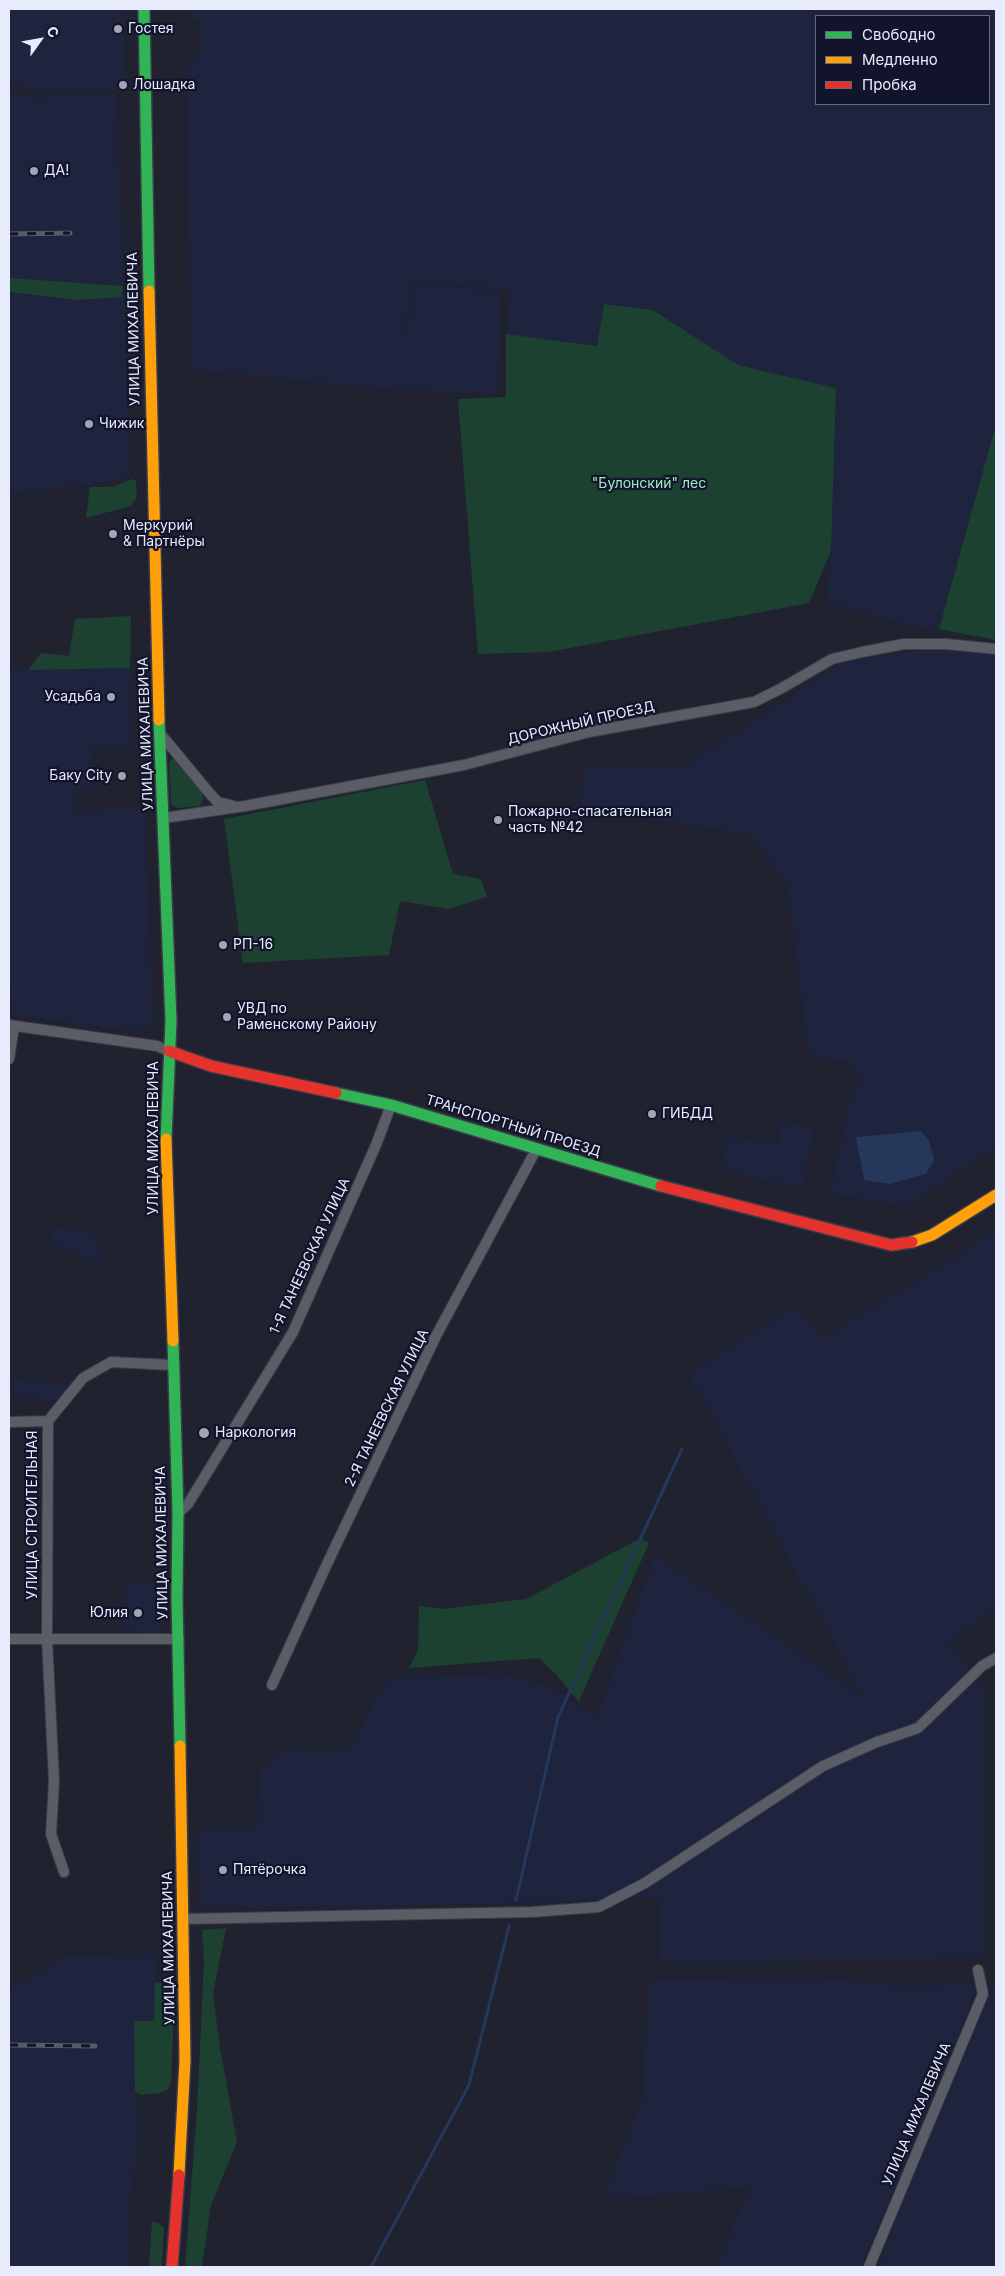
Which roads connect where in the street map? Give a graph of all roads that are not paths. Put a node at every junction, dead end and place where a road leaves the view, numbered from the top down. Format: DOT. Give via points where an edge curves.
graph roads {
  1 [pos="144,9"];
  2 [pos="996,649"];
  3 [pos="159,731"];
  4 [pos="245,806"];
  5 [pos="164,818"];
  6 [pos="11,1026"];
  7 [pos="169,1051"];
  8 [pos="9,1059"];
  9 [pos="391,1105"];
  10 [pos="537,1148"];
  11 [pos="996,1195"];
  12 [pos="173,1365"];
  13 [pos="9,1422"];
  14 [pos="48,1422"];
  15 [pos="178,1513"];
  16 [pos="9,1639"];
  17 [pos="47,1639"];
  18 [pos="179,1639"];
  19 [pos="996,1658"];
  20 [pos="272,1685"];
  21 [pos="64,1872"];
  22 [pos="183,1919"];
  23 [pos="978,1970"];
  24 [pos="172,2267"];
  25 [pos="869,2267"];
  1 -- 3 [label="main road, УЛИЦА МИХАЛЕВИЧА"];
  2 -- 4 [label="street, ДОРОЖНЫЙ ПРОЕЗД" via="904,644 862,652 832,659 754,702 589,732 464,765"];
  3 -- 4 [label="street" via="214,798 227,805"];
  3 -- 5 [label="main road, УЛИЦА МИХАЛЕВИЧА"];
  4 -- 5 [label="street, ДОРОЖНЫЙ ПРОЕЗД"];
  5 -- 7 [label="main road, УЛИЦА МИХАЛЕВИЧА" via="171,1021"];
  6 -- 7 [label="street, ТРАНСПОРТНЫЙ ПРОЕЗД" via="157,1046"];
  6 -- 8 [label="street"];
  7 -- 9 [label="main road, ТРАНСПОРТНЫЙ ПРОЕЗД" via="211,1066"];
  7 -- 12 [label="main road, УЛИЦА МИХАЛЕВИЧА" via="166,1137"];
  9 -- 10 [label="main road, ТРАНСПОРТНЫЙ ПРОЕЗД"];
  9 -- 15 [label="street, 1-Я ТАНЕЕВСКАЯ УЛИЦА" via="292,1332 188,1504"];
  10 -- 11 [label="main road, ТРАНСПОРТНЫЙ ПРОЕЗД" via="676,1190 891,1245 932,1235"];
  10 -- 20 [label="street, 2-Я ТАНЕЕВСКАЯ УЛИЦА" via="436,1336"];
  12 -- 14 [label="street, УЛИЦА СТРОИТЕЛЬНАЯ" via="111,1362 83,1378"];
  12 -- 15 [label="main road, УЛИЦА МИХАЛЕВИЧА"];
  13 -- 14 [label="street"];
  14 -- 17 [label="street, УЛИЦА СТРОИТЕЛЬНАЯ"];
  15 -- 18 [label="main road, УЛИЦА МИХАЛЕВИЧА"];
  16 -- 17 [label="street"];
  17 -- 18 [label="street"];
  17 -- 21 [label="street, УЛИЦА СТРОИТЕЛЬНАЯ" via="54,1781 51,1834"];
  18 -- 22 [label="main road, УЛИЦА МИХАЛЕВИЧА"];
  19 -- 22 [label="street" via="982,1666 918,1728 823,1766 646,1883 599,1907 502,1913"];
  22 -- 24 [label="main road, УЛИЦА МИХАЛЕВИЧА" via="185,2060"];
  23 -- 25 [label="street, УЛИЦА МИХАЛЕВИЧА" via="983,1994"];
}
